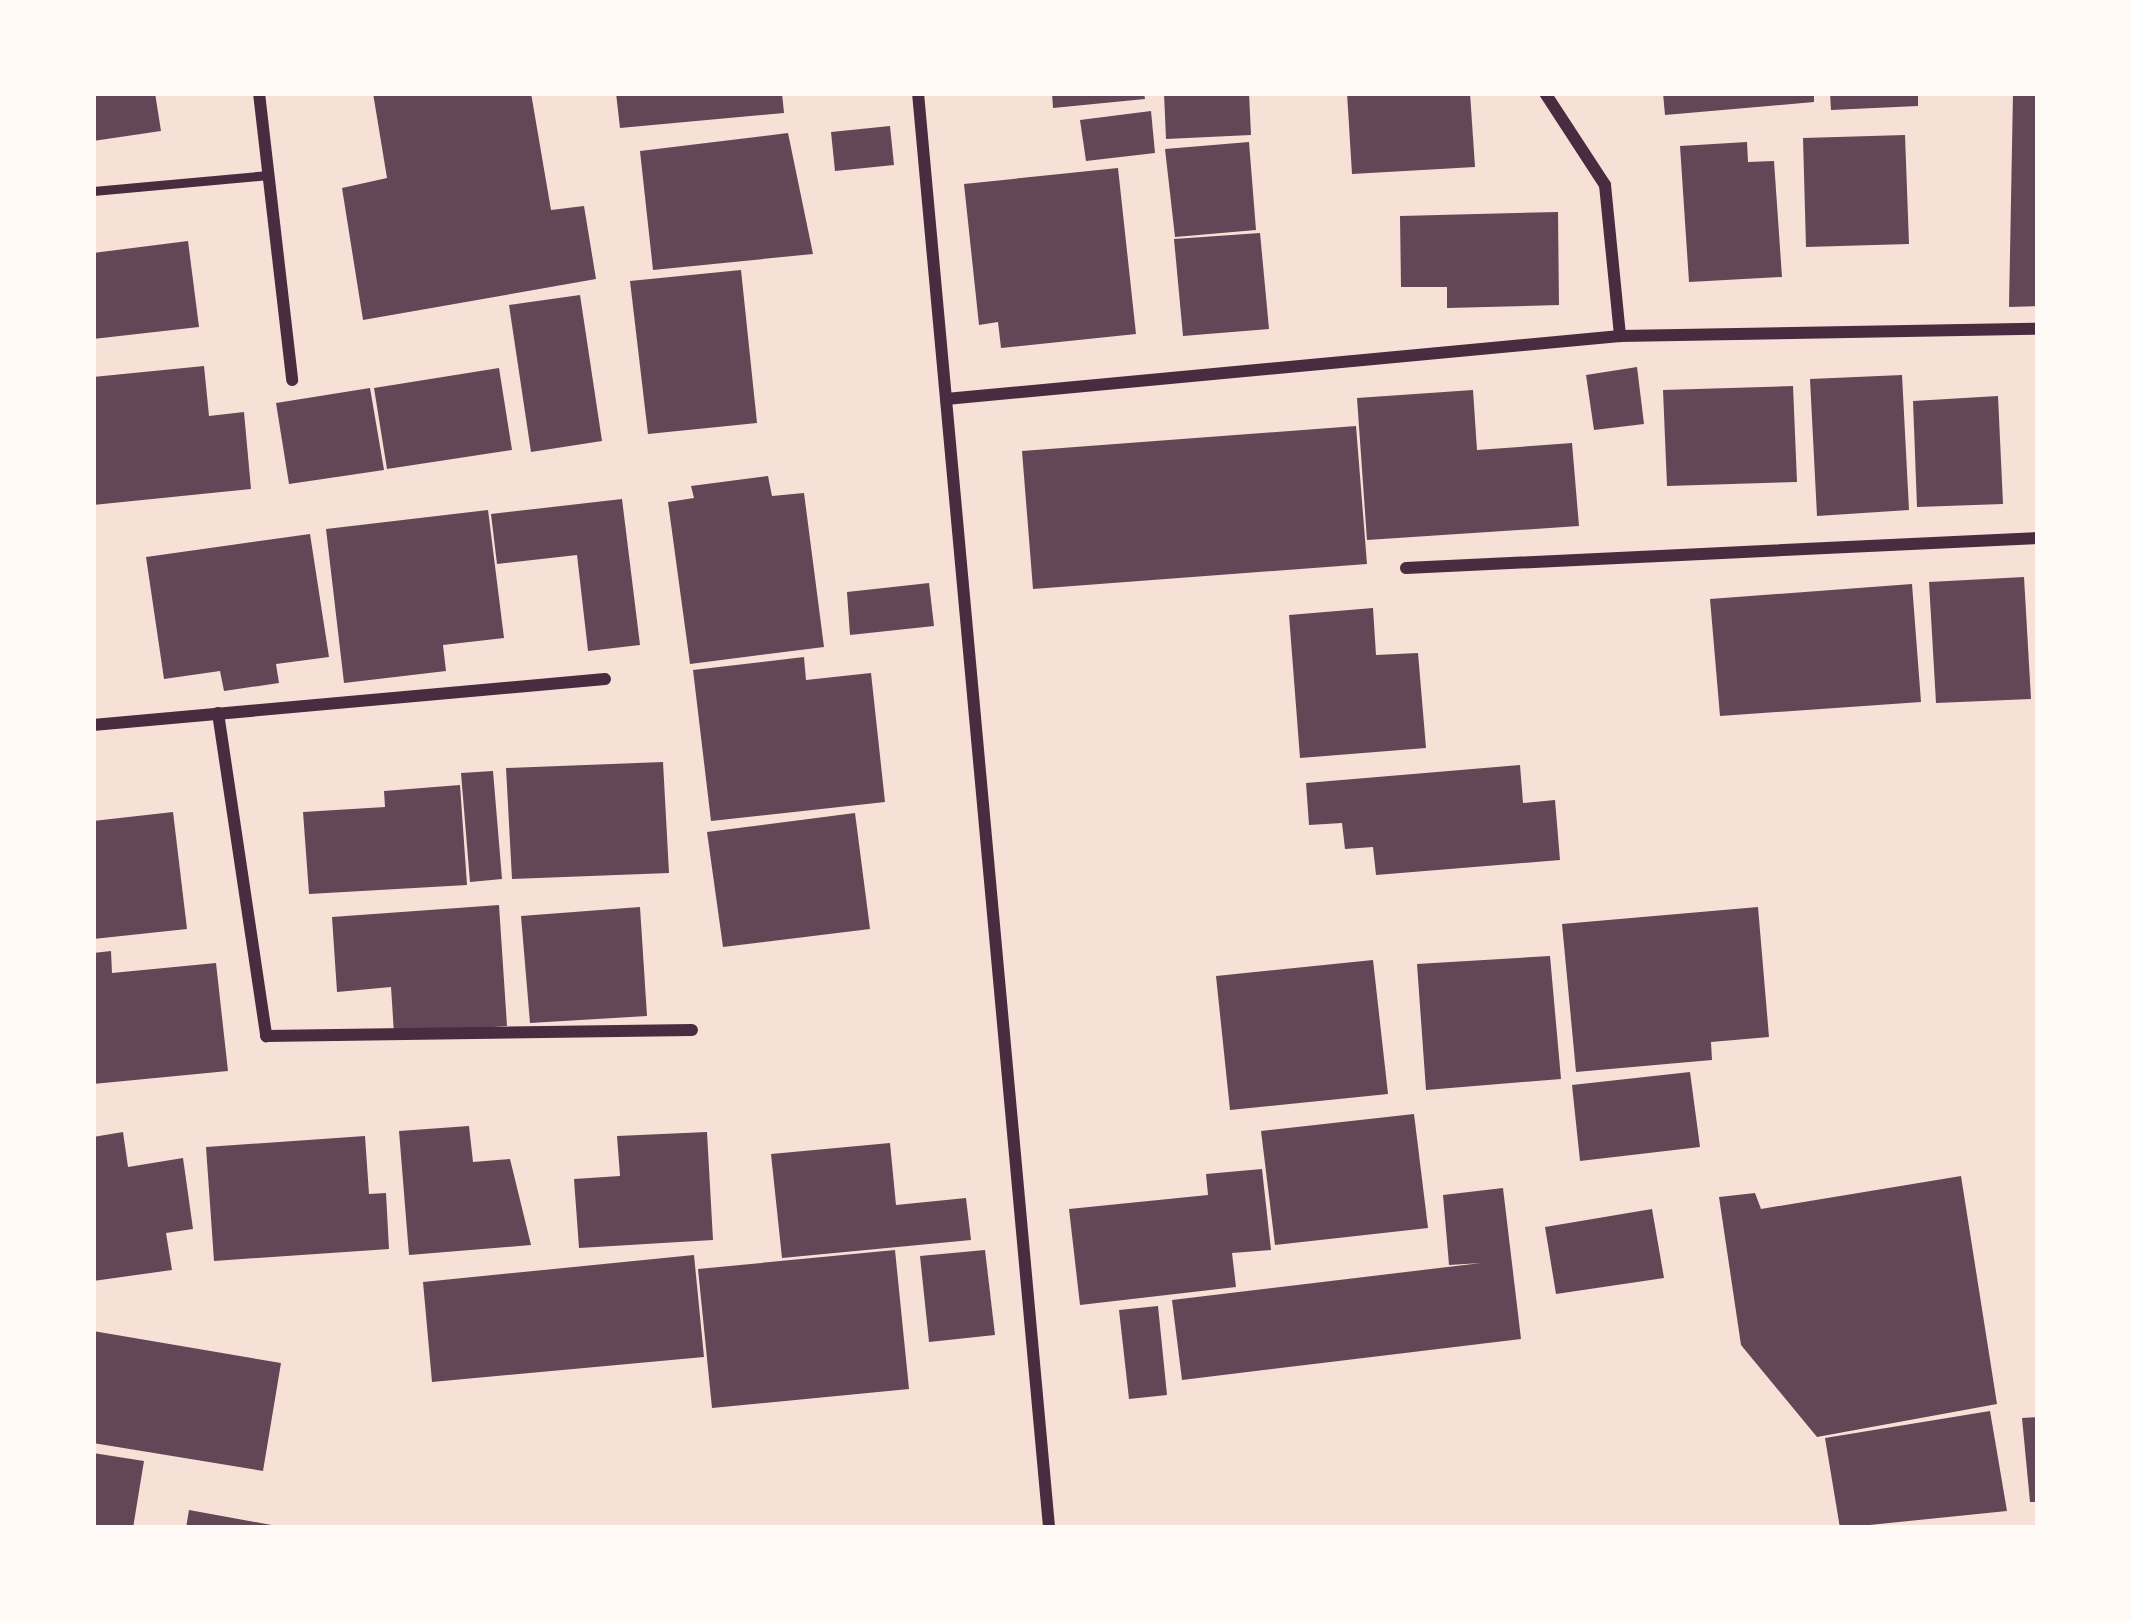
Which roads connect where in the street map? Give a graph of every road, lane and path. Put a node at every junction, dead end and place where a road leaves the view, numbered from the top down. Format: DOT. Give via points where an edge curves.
graph roads {
  1 [pos="259,93"];
  2 [pos="918,93"];
  3 [pos="1545,93"];
  4 [pos="268,176"];
  5 [pos="93,191"];
  6 [pos="2038,329"];
  7 [pos="1620,336"];
  8 [pos="292,380"];
  9 [pos="946,399"];
  10 [pos="2038,538"];
  11 [pos="1406,568"];
  12 [pos="605,679"];
  13 [pos="218,713"];
  14 [pos="93,725"];
  15 [pos="692,1030"];
  16 [pos="1049,1528"];
  1 -- 4 [label="street"];
  2 -- 9 [label="street"];
  3 -- 7 [label="street" via="1605,185"];
  4 -- 5 [label="lane"];
  4 -- 8 [label="street"];
  6 -- 7 [label="street"];
  7 -- 9 [label="street"];
  9 -- 16 [label="street"];
  10 -- 11 [label="street"];
  12 -- 13 [label="street"];
  13 -- 14 [label="street"];
  13 -- 15 [label="street" via="266,1036"];
}
